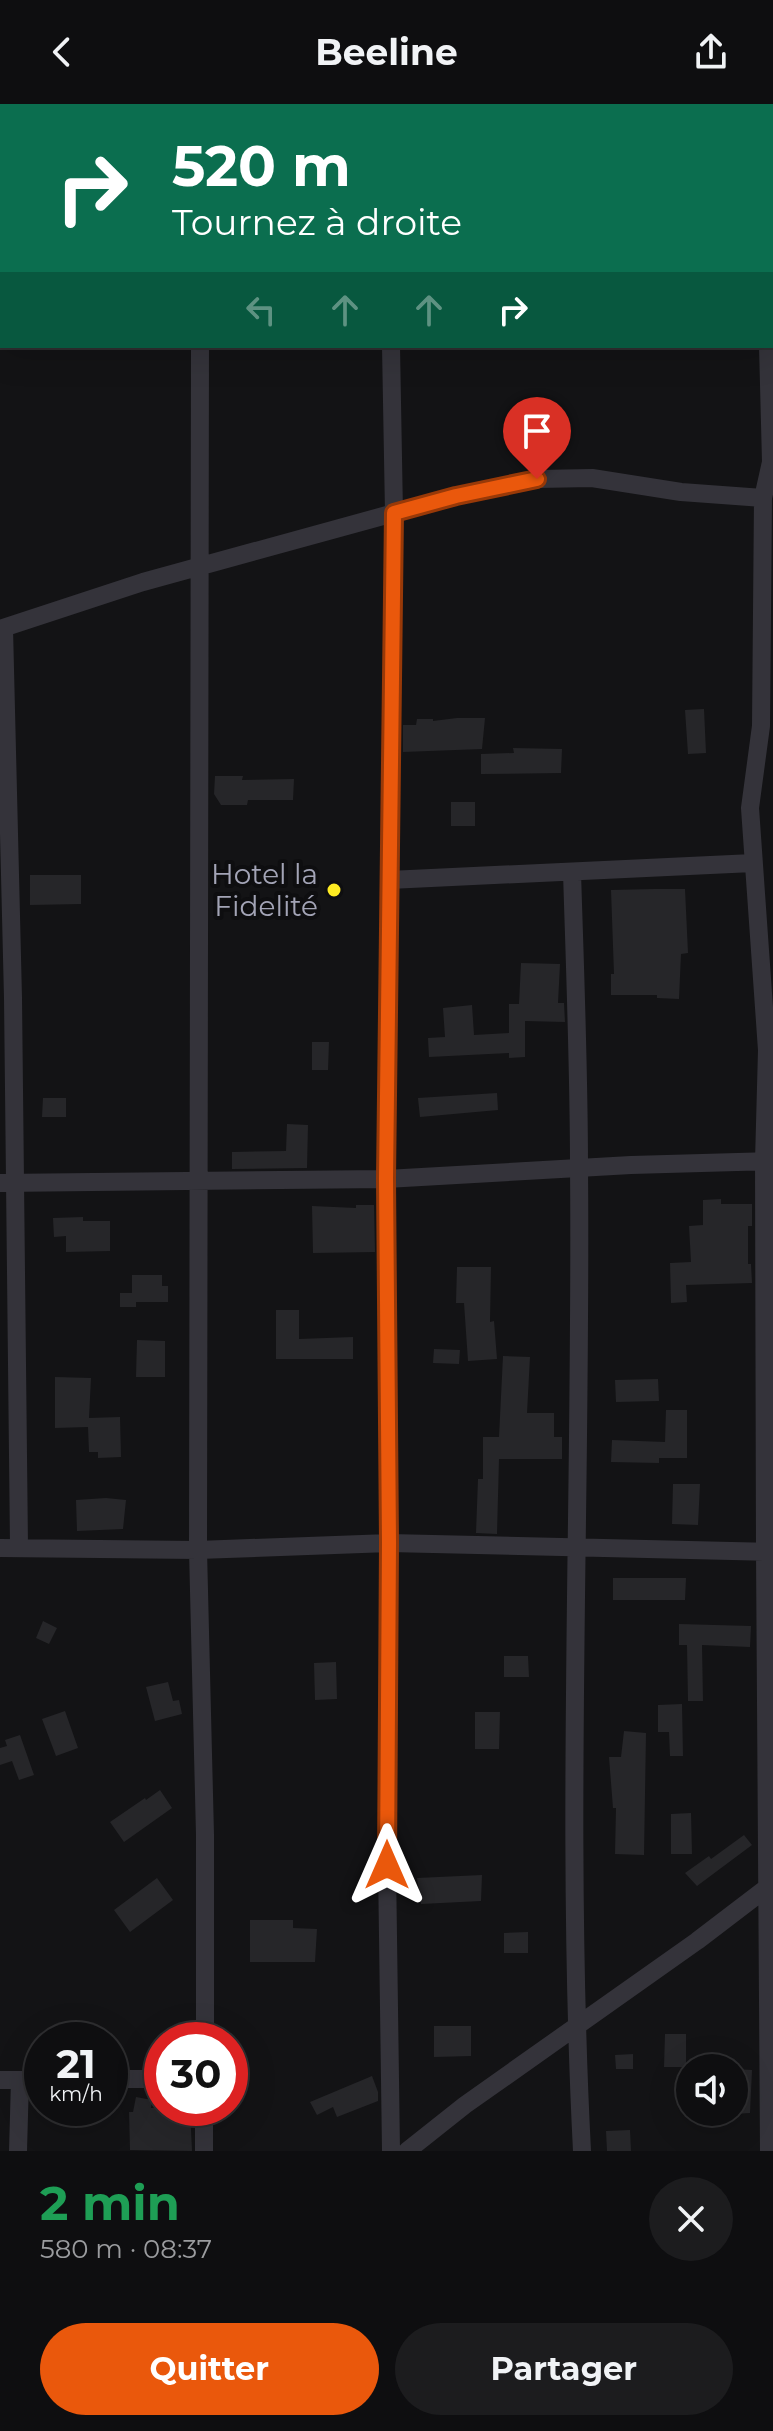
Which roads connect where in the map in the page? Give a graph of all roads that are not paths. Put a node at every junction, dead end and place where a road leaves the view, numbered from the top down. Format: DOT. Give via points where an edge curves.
graph roads {
  1 [pos="200,348"];
  2 [pos="391,348"];
  3 [pos="768,348"];
  4 [pos="772,461"];
  5 [pos="763,498"];
  6 [pos="394,513"];
  7 [pos="200,566"];
  8 [pos="2,628"];
  9 [pos="764,776"];
  10 [pos="753,863"];
  11 [pos="572,872"];
  12 [pos="389,880"];
  13 [pos="769,1161"];
  14 [pos="579,1167"];
  15 [pos="386,1179"];
  16 [pos="198,1180"];
  17 [pos="7,1183"];
  18 [pos="769,1345"];
  19 [pos="389,1543"];
  20 [pos="576,1546"];
  21 [pos="9,1547"];
  22 [pos="198,1550"];
  23 [pos="769,1552"];
  24 [pos="771,1885"];
  25 [pos="205,2022"];
  26 [pos="576,2025"];
  27 [pos="0,2080"];
  28 [pos="20,2080"];
  29 [pos="24,2080"];
  30 [pos="204,2126"];
  31 [pos="18,2151"];
  32 [pos="204,2151"];
  33 [pos="391,2151"];
  34 [pos="407,2151"];
  35 [pos="582,2151"];
  36 [pos="769,2151"];
  1 -- 7 [label="street"];
  2 -- 6 [label="street"];
  3 -- 4 [label="street"];
  4 -- 5 [label="street"];
  5 -- 6 [label="street" via="592,478 537,479"];
  5 -- 9 [label="street"];
  6 -- 7 [label="street"];
  6 -- 12 [label="street"];
  7 -- 8 [label="street"];
  7 -- 16 [label="street"];
  8 -- 17 [label="street" via="13,998"];
  9 -- 10 [label="street" via="750,808"];
  10 -- 11 [label="street"];
  10 -- 13 [label="street"];
  11 -- 12 [label="street"];
  11 -- 14 [label="street"];
  12 -- 15 [label="street"];
  13 -- 14 [label="street"];
  13 -- 18 [label="street"];
  14 -- 15 [label="street"];
  14 -- 20 [label="street"];
  15 -- 16 [label="street"];
  15 -- 19 [label="street"];
  16 -- 17 [label="street"];
  16 -- 22 [label="street"];
  17 -- 21 [label="street"];
  18 -- 23 [label="street"];
  19 -- 20 [label="street"];
  19 -- 22 [label="street"];
  19 -- 33 [label="street"];
  20 -- 23 [label="street"];
  20 -- 26 [label="street"];
  21 -- 22 [label="street"];
  22 -- 25 [label="street"];
  23 -- 24 [label="street"];
  24 -- 26 [label="street"];
  24 -- 36 [label="street"];
  26 -- 34 [label="street"];
  26 -- 35 [label="street"];
  27 -- 28 [label="street"];
  28 -- 29 [label="street"];
  28 -- 31 [label="street"];
  30 -- 32 [label="street"];
}
